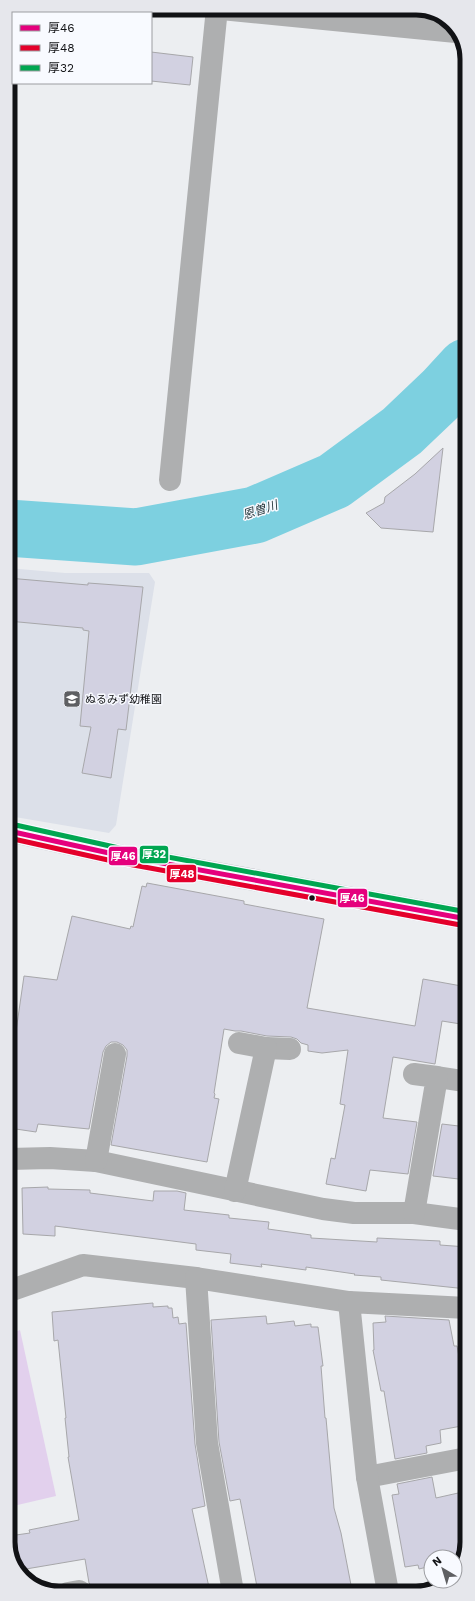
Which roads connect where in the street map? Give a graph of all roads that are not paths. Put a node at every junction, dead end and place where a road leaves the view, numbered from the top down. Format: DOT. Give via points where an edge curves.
graph roads {
  1 [pos="214,15"];
  2 [pos="285,15"];
  3 [pos="450,31"];
  4 [pos="170,480"];
  5 [pos="15,833"];
  6 [pos="460,918"];
  7 [pos="239,1043"];
  8 [pos="266,1048"];
  9 [pos="290,1049"];
  10 [pos="116,1054"];
  11 [pos="414,1074"];
  12 [pos="437,1077"];
  13 [pos="460,1081"];
  14 [pos="15,1159"];
  15 [pos="96,1161"];
  16 [pos="235,1191"];
  17 [pos="414,1214"];
  18 [pos="460,1219"];
  19 [pos="196,1278"];
  20 [pos="15,1289"];
  21 [pos="349,1302"];
  22 [pos="460,1308"];
  23 [pos="460,1459"];
  24 [pos="367,1477"];
  25 [pos="232,1586"];
  26 [pos="387,1586"];
  1 -- 4 [label="street"];
  2 -- 3 [label="street"];
  5 -- 6 [label="street" via="118,855"];
  7 -- 8 [label="street"];
  8 -- 9 [label="street"];
  8 -- 16 [label="street"];
  10 -- 15 [label="street"];
  11 -- 12 [label="street"];
  12 -- 13 [label="street"];
  12 -- 17 [label="street"];
  14 -- 15 [label="street"];
  15 -- 16 [label="street"];
  16 -- 17 [label="street" via="354,1214"];
  17 -- 18 [label="street"];
  19 -- 20 [label="street" via="83,1265"];
  19 -- 21 [label="street"];
  19 -- 25 [label="street" via="207,1443"];
  21 -- 22 [label="street"];
  21 -- 24 [label="street"];
  23 -- 24 [label="street"];
  24 -- 26 [label="street"];
}
